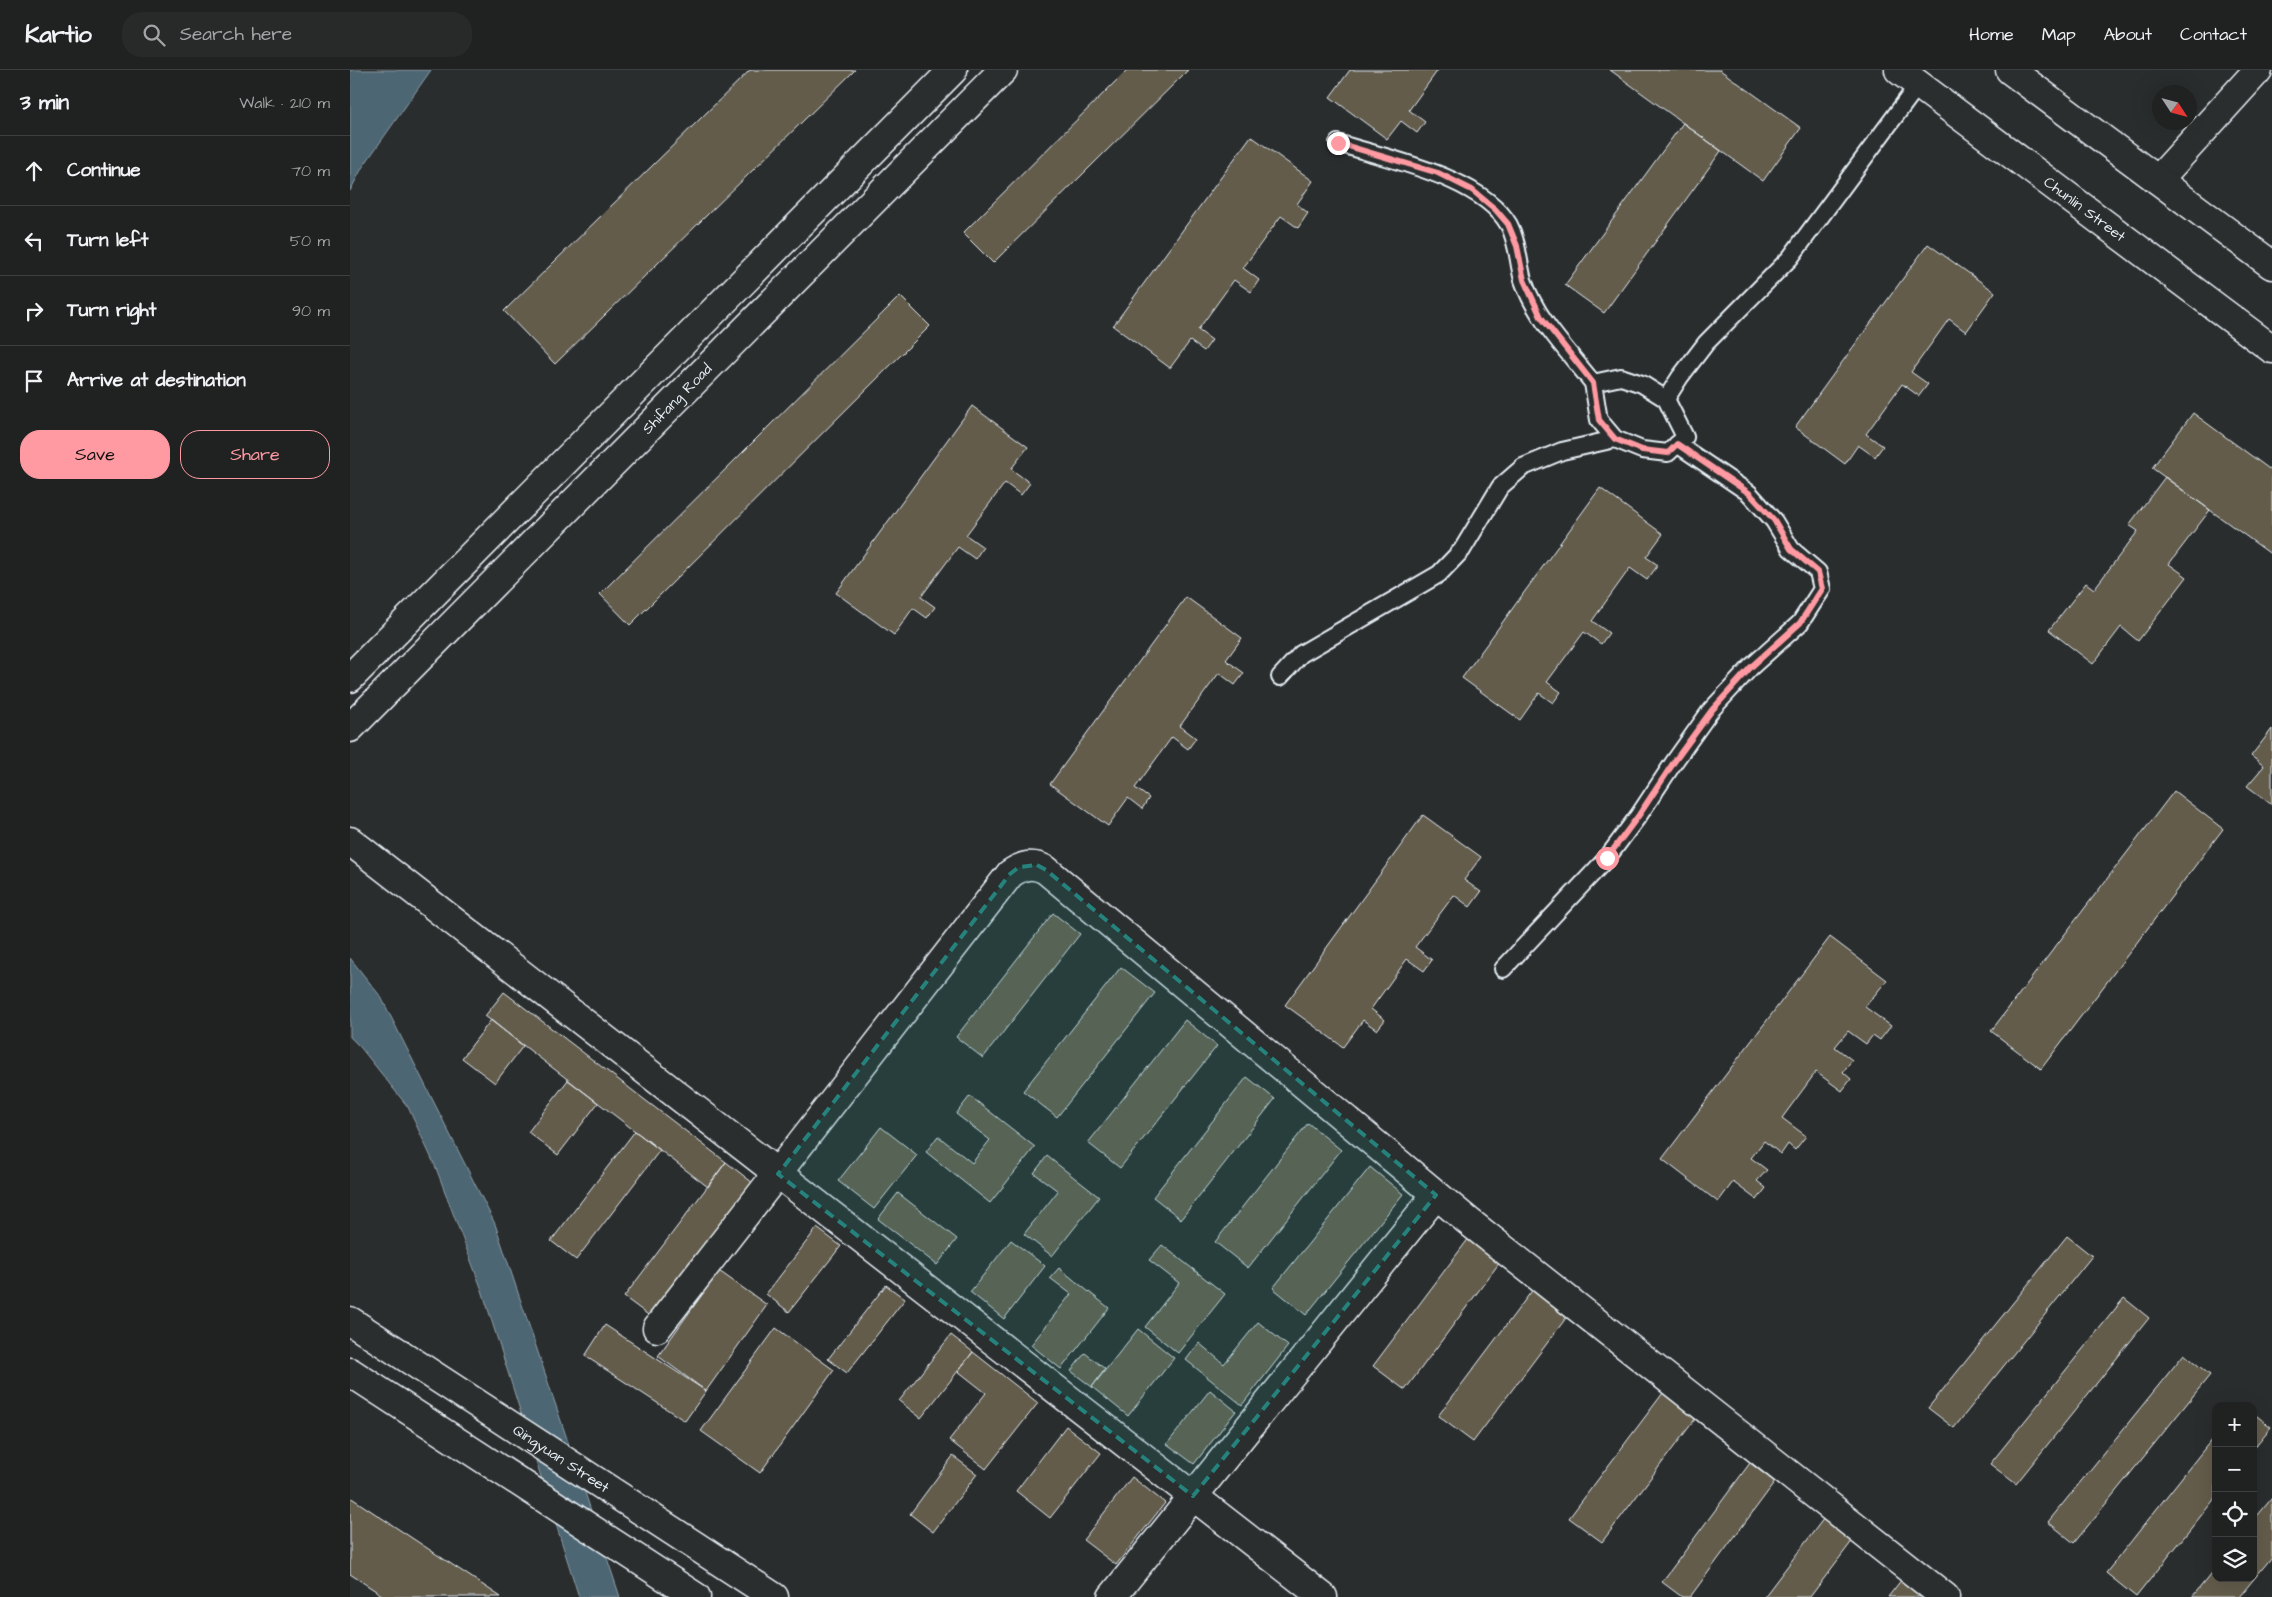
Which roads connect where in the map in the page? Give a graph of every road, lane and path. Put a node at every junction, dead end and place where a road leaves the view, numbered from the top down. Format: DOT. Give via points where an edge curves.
graph roads {
  1 [pos="953,70"];
  2 [pos="1003,70"];
  3 [pos="2010,70"];
  4 [pos="2258,70"];
  5 [pos="1909,77"];
  6 [pos="1338,143"];
  7 [pos="2158,180"];
  8 [pos="2272,266"];
  9 [pos="2272,349"];
  10 [pos="1593,383"];
  11 [pos="1666,400"];
  12 [pos="1615,439"];
  13 [pos="1677,444"];
  14 [pos="1280,677"];
  15 [pos="350,678"];
  16 [pos="350,728"];
  17 [pos="350,841"];
  18 [pos="1502,969"];
  19 [pos="778,1174"];
  20 [pos="1436,1195"];
  21 [pos="350,1321"];
  22 [pos="657,1328"];
  23 [pos="350,1372"];
  24 [pos="1193,1496"];
  25 [pos="696,1597"];
  26 [pos="774,1597"];
  27 [pos="1112,1597"];
  28 [pos="1323,1597"];
  29 [pos="1945,1597"];
  1 -- 15 [label="street"];
  2 -- 16 [label="street, Shifang Road"];
  3 -- 7 [label="street"];
  4 -- 7 [label="street"];
  5 -- 9 [label="street, Chunlin Street"];
  5 -- 11 [label="lane" via="1790,258 1706,343"];
  6 -- 10 [label="lane" via="1438,173 1472,190 1495,209 1508,224 1517,246 1524,280 1541,317"];
  7 -- 8 [label="street"];
  10 -- 11 [label="lane" via="1621,377 1642,384"];
  10 -- 12 [label="lane" via="1599,420"];
  11 -- 13 [label="lane" via="1685,436"];
  12 -- 13 [label="lane" via="1642,450 1668,453"];
  12 -- 14 [label="lane" via="1562,451 1523,467 1500,487 1462,550 1439,574 1301,654"];
  13 -- 18 [label="lane" via="1749,493 1774,520 1791,549 1818,572 1822,589 1800,623 1751,667 1712,710 1607,858"];
  17 -- 19 [label="street"];
  19 -- 20 [label="street" via="1010,874 1019,867 1037,865"];
  19 -- 22 [label="street"];
  19 -- 24 [label="street"];
  20 -- 24 [label="street"];
  20 -- 29 [label="street"];
  21 -- 26 [label="street, Qingyuan Street"];
  23 -- 25 [label="street"];
  24 -- 27 [label="street"];
  24 -- 28 [label="street"];
}
